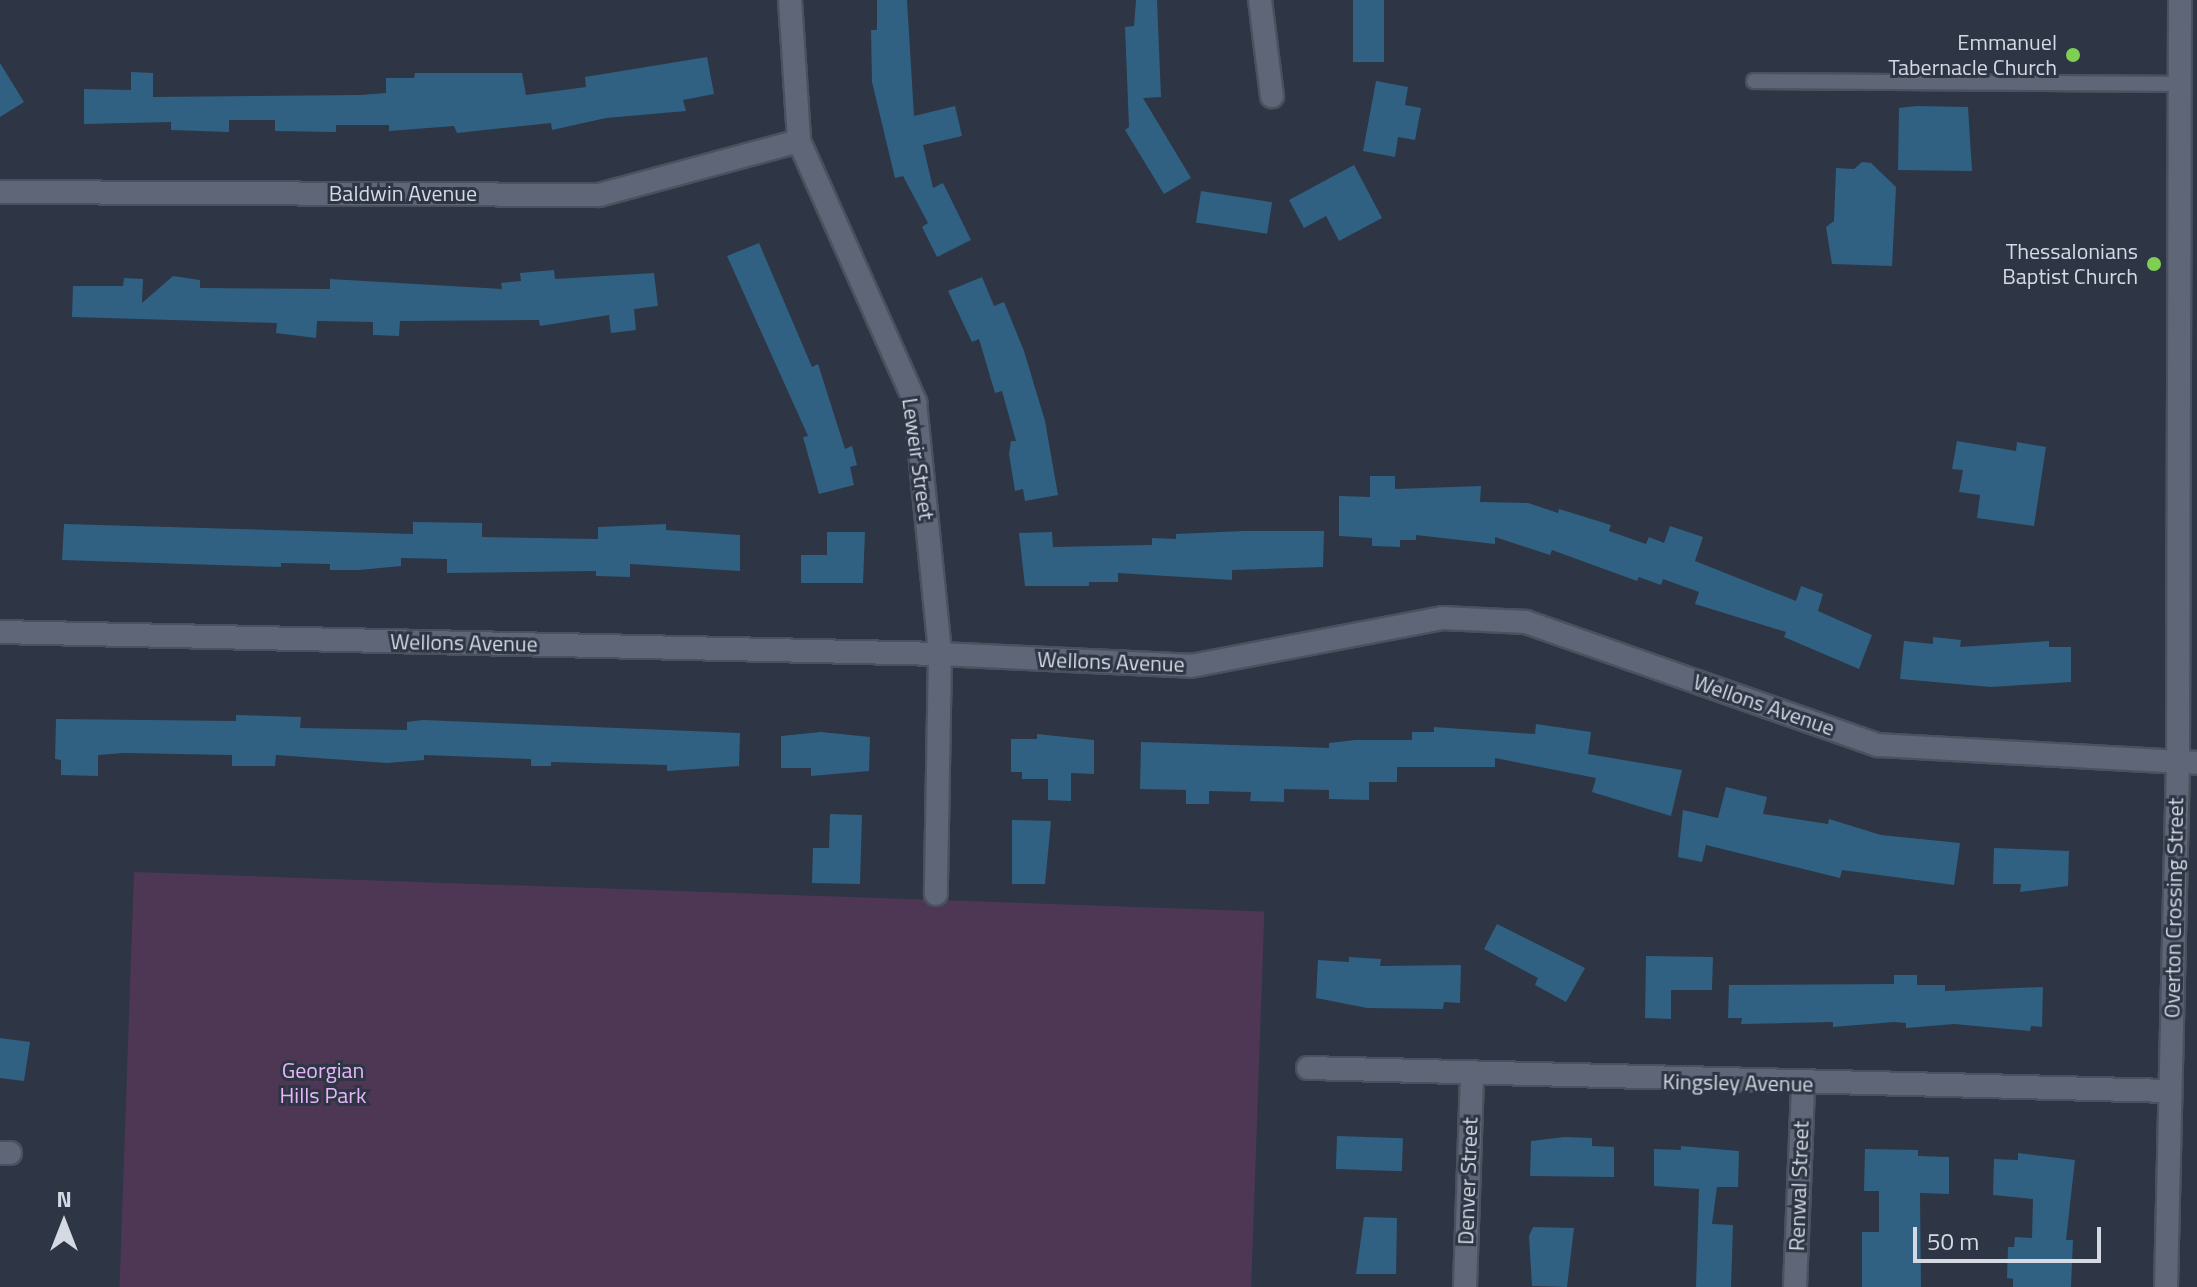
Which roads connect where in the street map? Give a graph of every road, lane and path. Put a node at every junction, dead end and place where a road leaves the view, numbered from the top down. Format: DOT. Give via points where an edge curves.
graph roads {
  1 [pos="790,0"];
  2 [pos="1260,0"];
  3 [pos="2180,0"];
  4 [pos="1754,81"];
  5 [pos="2179,84"];
  6 [pos="1272,96"];
  7 [pos="799,141"];
  8 [pos="0,192"];
  9 [pos="0,632"];
  10 [pos="940,654"];
  11 [pos="2187,763"];
  12 [pos="936,894"];
  13 [pos="1308,1068"];
  14 [pos="1472,1076"];
  15 [pos="1803,1085"];
  16 [pos="2169,1091"];
  17 [pos="1465,1287"];
  18 [pos="1795,1287"];
  19 [pos="2166,1287"];
  1 -- 7 [label="street, Leweir Street"];
  2 -- 6 [label="street"];
  3 -- 5 [label="street, Overton Crossing Street"];
  4 -- 5 [label="lane"];
  5 -- 11 [label="street, Overton Crossing Street"];
  7 -- 8 [label="street, Baldwin Avenue" via="599,195"];
  7 -- 10 [label="street, Leweir Street" via="915,402"];
  9 -- 10 [label="street, Wellons Avenue"];
  10 -- 11 [label="street, Wellons Avenue" via="1191,666 1442,618 1526,622 1878,745"];
  10 -- 12 [label="street, Leweir Street"];
  11 -- 16 [label="street, Overton Crossing Street"];
  13 -- 14 [label="street, Kingsley Avenue"];
  14 -- 15 [label="street, Kingsley Avenue"];
  14 -- 17 [label="street, Denver Street"];
  15 -- 16 [label="street, Kingsley Avenue"];
  15 -- 18 [label="street, Renwal Street"];
  16 -- 19 [label="street, Overton Crossing Street"];
}
